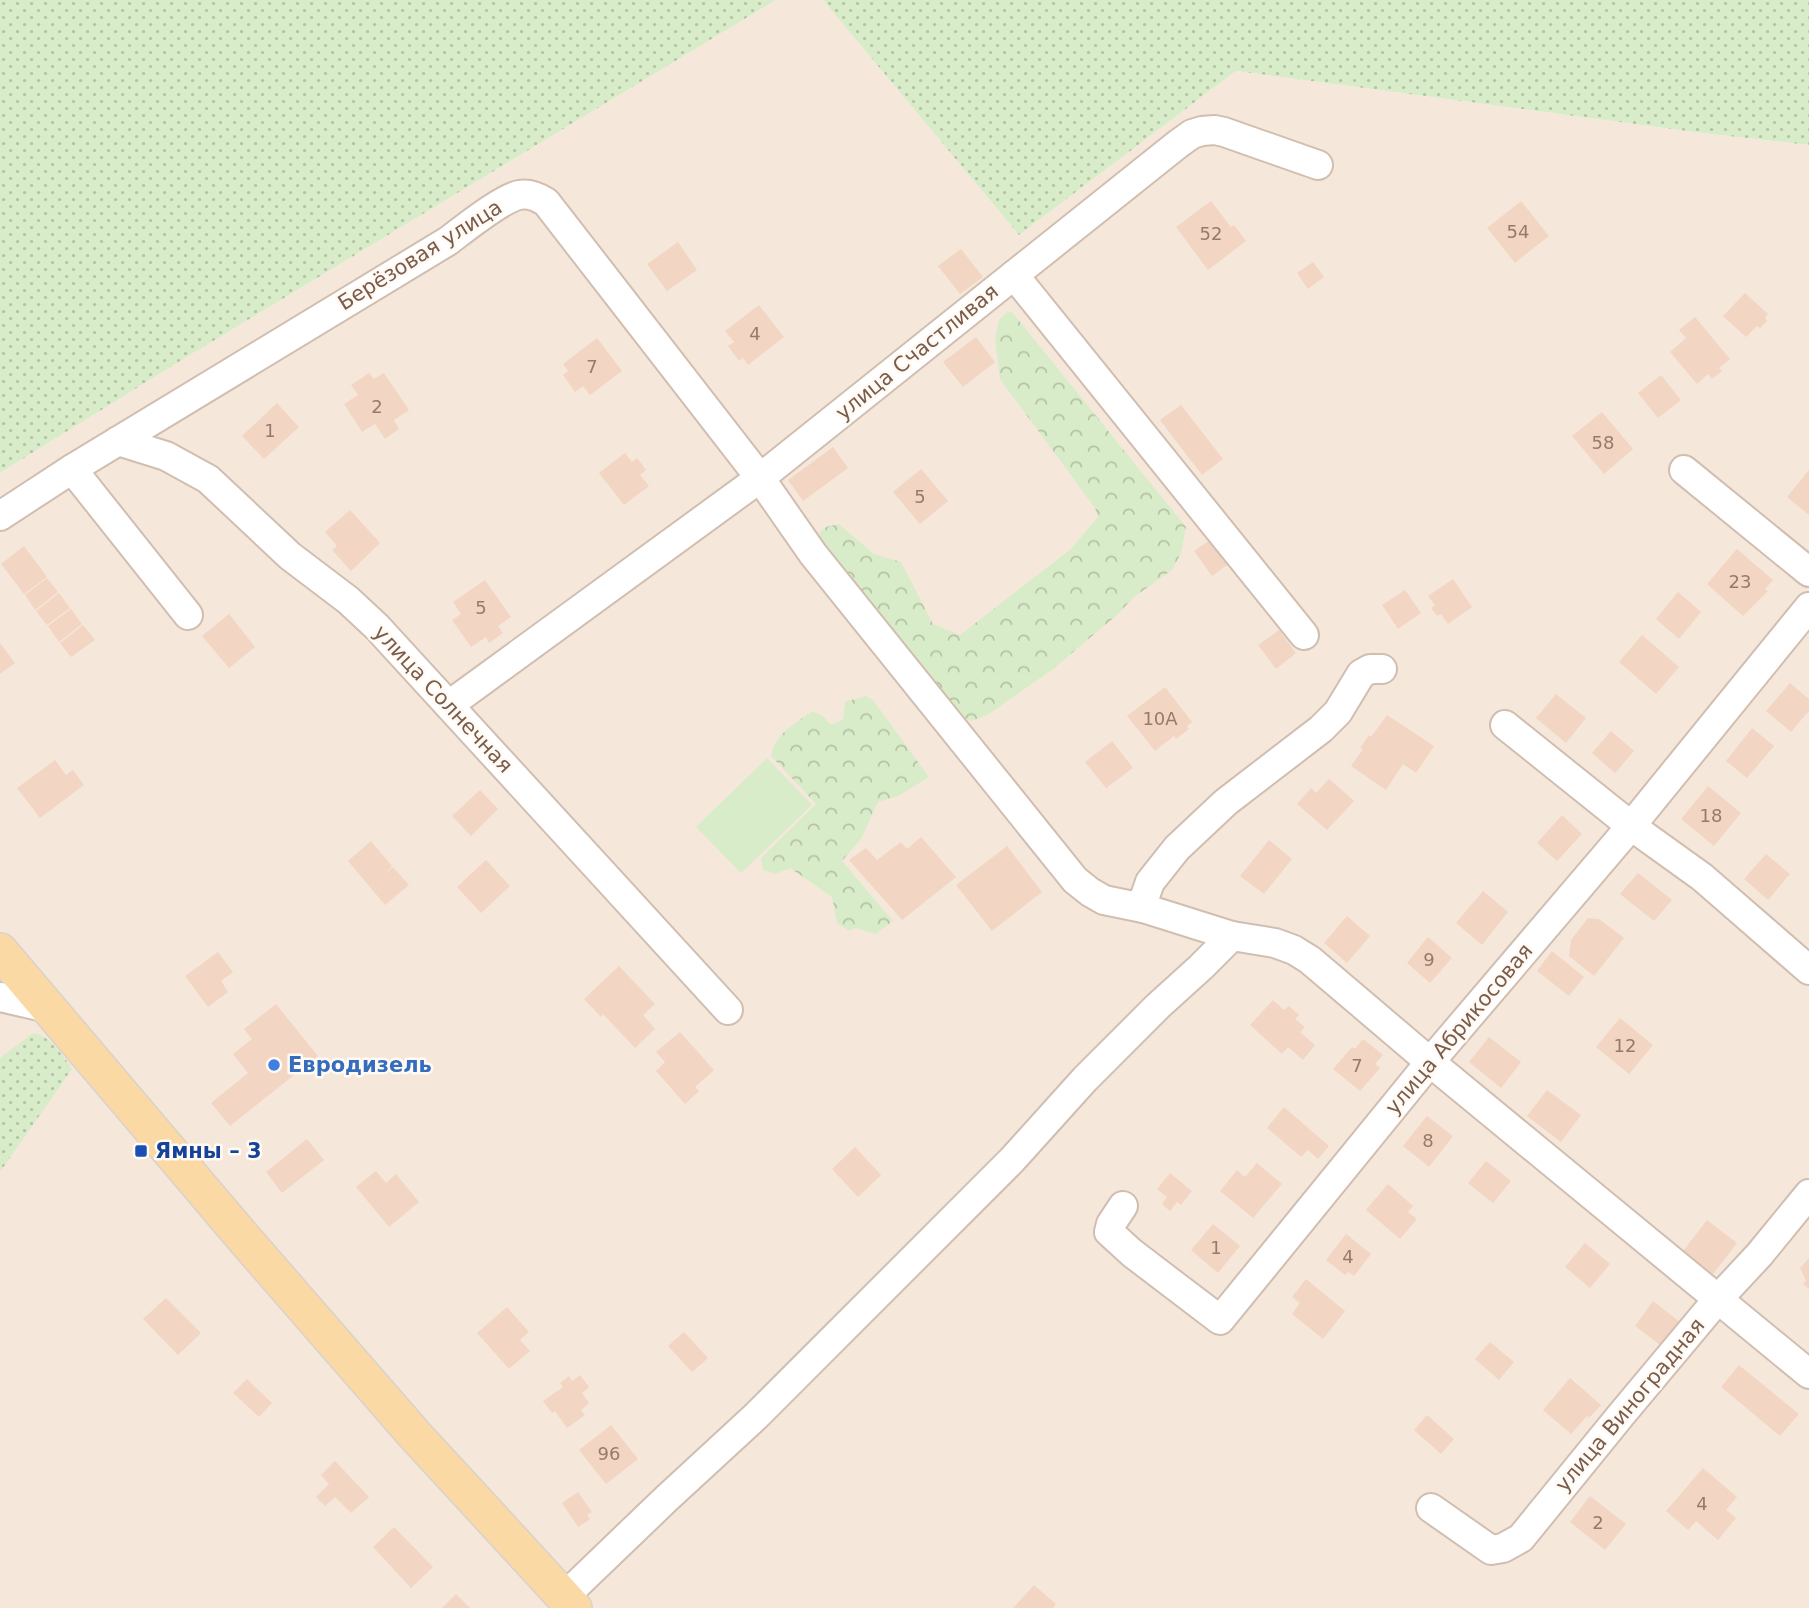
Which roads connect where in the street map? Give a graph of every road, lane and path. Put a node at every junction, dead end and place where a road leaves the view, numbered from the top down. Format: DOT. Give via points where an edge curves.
graph roads {
  1 [pos="1318,165"];
  2 [pos="1014,275"];
  3 [pos="118,441"];
  4 [pos="72,469"];
  5 [pos="1684,470"];
  6 [pos="760,478"];
  7 [pos="0,516"];
  8 [pos="1809,572"];
  9 [pos="1809,607"];
  10 [pos="188,615"];
  11 [pos="1304,635"];
  12 [pos="1382,669"];
  13 [pos="449,705"];
  14 [pos="1505,725"];
  15 [pos="1631,826"];
  16 [pos="1143,908"];
  17 [pos="1232,936"];
  18 [pos="0,951"];
  19 [pos="1809,970"];
  20 [pos="0,997"];
  21 [pos="48,1008"];
  22 [pos="728,1010"];
  23 [pos="1430,1062"];
  24 [pos="1809,1194"];
  25 [pos="1123,1206"];
  26 [pos="1718,1299"];
  27 [pos="1809,1374"];
  28 [pos="1431,1508"];
  29 [pos="569,1603"];
  1 -- 2 [label="street" via="1224,132 1192,134"];
  2 -- 6 [label="street, улица Счастливая"];
  2 -- 11 [label="street, улица Счастливая"];
  3 -- 4 [label="street, Берёзовая улица"];
  3 -- 6 [label="street, Берёзовая улица" via="448,241 500,204 529,194 546,202"];
  3 -- 13 [label="street, улица Солнечная" via="166,456 208,479 290,556 377,627"];
  4 -- 7 [label="street, Берёзовая улица"];
  4 -- 10 [label="street"];
  5 -- 8 [label="street"];
  6 -- 13 [label="street, улица Счастливая"];
  6 -- 16 [label="street, Берёзовая улица" via="813,554 1075,880 1104,900"];
  9 -- 15 [label="street, улица Абрикосовая"];
  12 -- 16 [label="street" via="1361,674 1332,719 1226,802 1177,848 1150,882"];
  13 -- 22 [label="street, улица Солнечная"];
  14 -- 15 [label="street"];
  15 -- 19 [label="street" via="1702,877"];
  15 -- 23 [label="street, улица Абрикосовая"];
  16 -- 17 [label="street, Берёзовая улица"];
  17 -- 23 [label="street, Берёзовая улица" via="1275,943 1310,960"];
  17 -- 29 [label="street" via="1112,1051 1012,1160 756,1416 666,1499"];
  18 -- 21 [label="main road"];
  20 -- 21 [label="street"];
  21 -- 29 [label="main road" via="404,1423"];
  23 -- 25 [label="street, улица Абрикосовая" via="1220,1320 1109,1232"];
  23 -- 26 [label="street, Берёзовая улица"];
  24 -- 26 [label="street, улица Виноградная"];
  26 -- 27 [label="street, Берёзовая улица"];
  26 -- 28 [label="street, улица Виноградная" via="1521,1538 1488,1549"];
}
